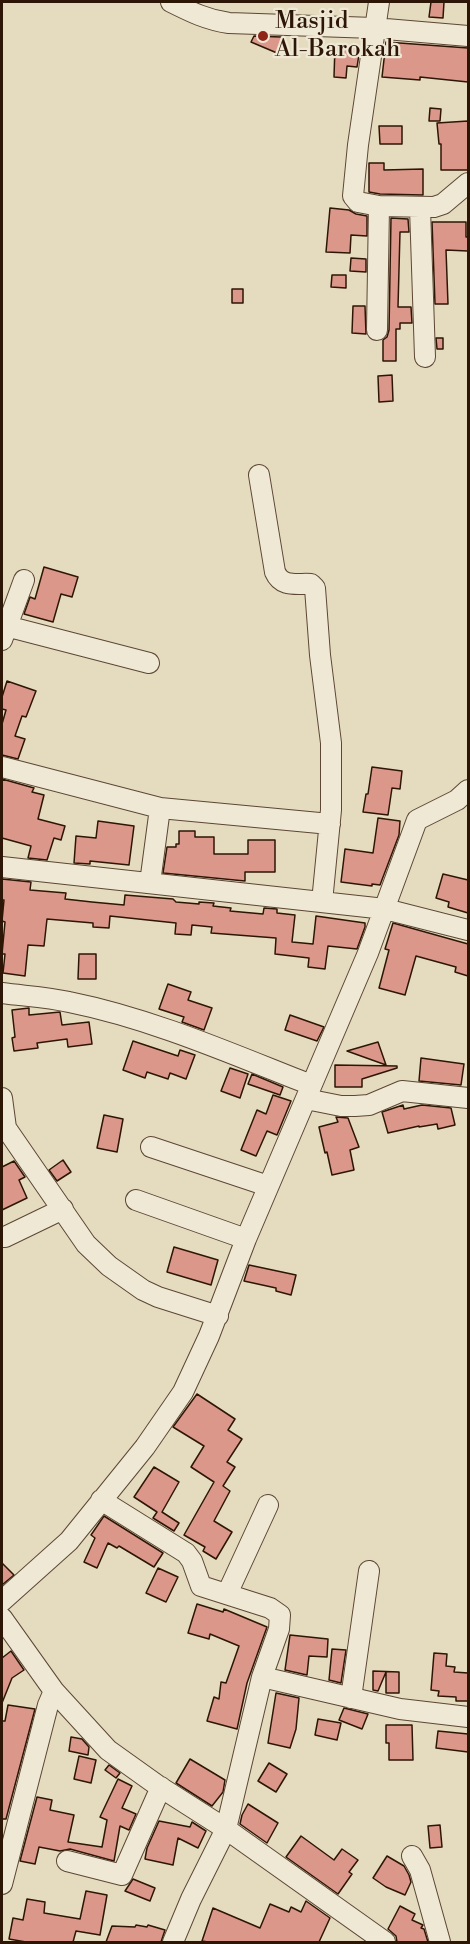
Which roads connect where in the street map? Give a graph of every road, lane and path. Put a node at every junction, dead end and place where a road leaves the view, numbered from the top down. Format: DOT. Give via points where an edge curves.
graph roads {
  1 [pos="171,2"];
  2 [pos="379,2"];
  3 [pos="374,28"];
  4 [pos="468,36"];
  5 [pos="468,183"];
  6 [pos="379,206"];
  7 [pos="420,208"];
  8 [pos="378,330"];
  9 [pos="425,357"];
  10 [pos="259,475"];
  11 [pos="24,580"];
  12 [pos="4,633"];
  13 [pos="149,663"];
  14 [pos="2,767"];
  15 [pos="468,790"];
  16 [pos="160,808"];
  17 [pos="330,824"];
  18 [pos="2,867"];
  19 [pos="150,883"];
  20 [pos="322,902"];
  21 [pos="385,909"];
  22 [pos="468,930"];
  23 [pos="2,993"];
  24 [pos="309,1092"];
  25 [pos="2,1098"];
  26 [pos="468,1098"];
  27 [pos="151,1147"];
  28 [pos="268,1185"];
  29 [pos="136,1200"];
  30 [pos="63,1209"];
  31 [pos="5,1238"];
  32 [pos="246,1239"];
  33 [pos="218,1316"];
  34 [pos="101,1500"];
  35 [pos="268,1505"];
  36 [pos="369,1571"];
  37 [pos="227,1594"];
  38 [pos="2,1601"];
  39 [pos="2,1618"];
  40 [pos="262,1677"];
  41 [pos="54,1691"];
  42 [pos="351,1698"];
  43 [pos="468,1717"];
  44 [pos="161,1787"];
  45 [pos="226,1829"];
  46 [pos="412,1856"];
  47 [pos="67,1861"];
  48 [pos="2,1884"];
  49 [pos="173,1942"];
  50 [pos="385,1942"];
  51 [pos="440,1942"];
  1 -- 3 [label="street" via="211,21"];
  2 -- 3 [label="street"];
  3 -- 4 [label="street"];
  3 -- 6 [label="street" via="353,196 358,202"];
  5 -- 7 [label="street" via="443,204"];
  6 -- 7 [label="street"];
  6 -- 8 [label="street"];
  7 -- 9 [label="street"];
  10 -- 17 [label="street" via="278,579 284,583 312,584 315,588 331,743"];
  11 -- 12 [label="street"];
  12 -- 13 [label="street"];
  14 -- 16 [label="street"];
  15 -- 21 [label="street" via="457,800 417,820"];
  16 -- 17 [label="street"];
  16 -- 19 [label="street"];
  17 -- 20 [label="street"];
  18 -- 19 [label="street"];
  19 -- 20 [label="street"];
  20 -- 21 [label="street"];
  21 -- 22 [label="street"];
  21 -- 24 [label="street"];
  23 -- 24 [label="street" via="69,1002 148,1023 188,1036"];
  24 -- 26 [label="street" via="341,1106 369,1105 402,1091"];
  24 -- 28 [label="street"];
  25 -- 30 [label="street" via="6,1128"];
  27 -- 28 [label="street"];
  28 -- 32 [label="street"];
  29 -- 32 [label="street"];
  30 -- 31 [label="street"];
  30 -- 33 [label="street" via="86,1244 143,1290"];
  32 -- 33 [label="street"];
  33 -- 34 [label="street" via="183,1392"];
  34 -- 37 [label="street" via="186,1552 201,1586"];
  34 -- 38 [label="street" via="69,1541"];
  35 -- 37 [label="street"];
  36 -- 42 [label="street"];
  37 -- 40 [label="street" via="280,1614"];
  39 -- 41 [label="street"];
  40 -- 42 [label="street"];
  40 -- 45 [label="street"];
  41 -- 44 [label="street" via="108,1750"];
  41 -- 48 [label="street"];
  42 -- 43 [label="street" via="400,1709"];
  44 -- 45 [label="street"];
  44 -- 47 [label="street" via="122,1875"];
  45 -- 49 [label="street"];
  45 -- 50 [label="street"];
  46 -- 51 [label="street" via="420,1870"];
}
